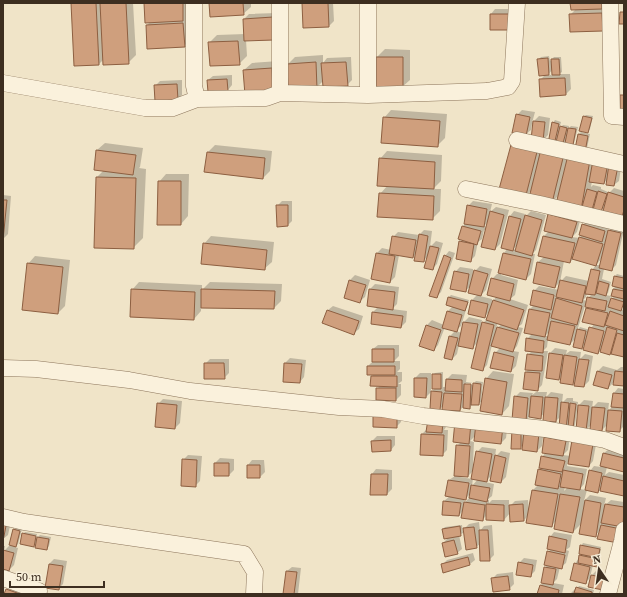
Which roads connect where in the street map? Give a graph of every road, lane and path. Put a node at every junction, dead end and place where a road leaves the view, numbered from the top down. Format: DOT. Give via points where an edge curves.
graph roads {
  1 [pos="194,3"];
  2 [pos="280,3"];
  3 [pos="368,3"];
  4 [pos="517,3"];
  5 [pos="610,3"];
  6 [pos="3,83"];
  7 [pos="280,93"];
  8 [pos="368,95"];
  9 [pos="198,99"];
  10 [pos="624,116"];
  11 [pos="517,140"];
  12 [pos="624,164"];
  13 [pos="466,189"];
  14 [pos="624,224"];
  15 [pos="3,368"];
  16 [pos="624,447"];
  17 [pos="3,517"];
  18 [pos="624,530"];
  19 [pos="3,578"];
  20 [pos="39,591"];
  21 [pos="254,594"];
  22 [pos="608,594"];
  1 -- 9 [label="street" via="194,86"];
  2 -- 7 [label="street"];
  3 -- 8 [label="street"];
  4 -- 8 [label="street" via="512,82 508,87 487,91"];
  5 -- 10 [label="street" via="612,116"];
  6 -- 9 [label="street" via="145,108 173,108"];
  7 -- 8 [label="street"];
  7 -- 9 [label="street" via="266,98"];
  11 -- 12 [label="street"];
  13 -- 14 [label="street"];
  15 -- 16 [label="street" via="36,369 129,380 190,391 339,407 383,409 545,429 605,440"];
  17 -- 21 [label="street" via="244,554 255,572"];
  18 -- 22 [label="street"];
  19 -- 20 [label="street"];
}
